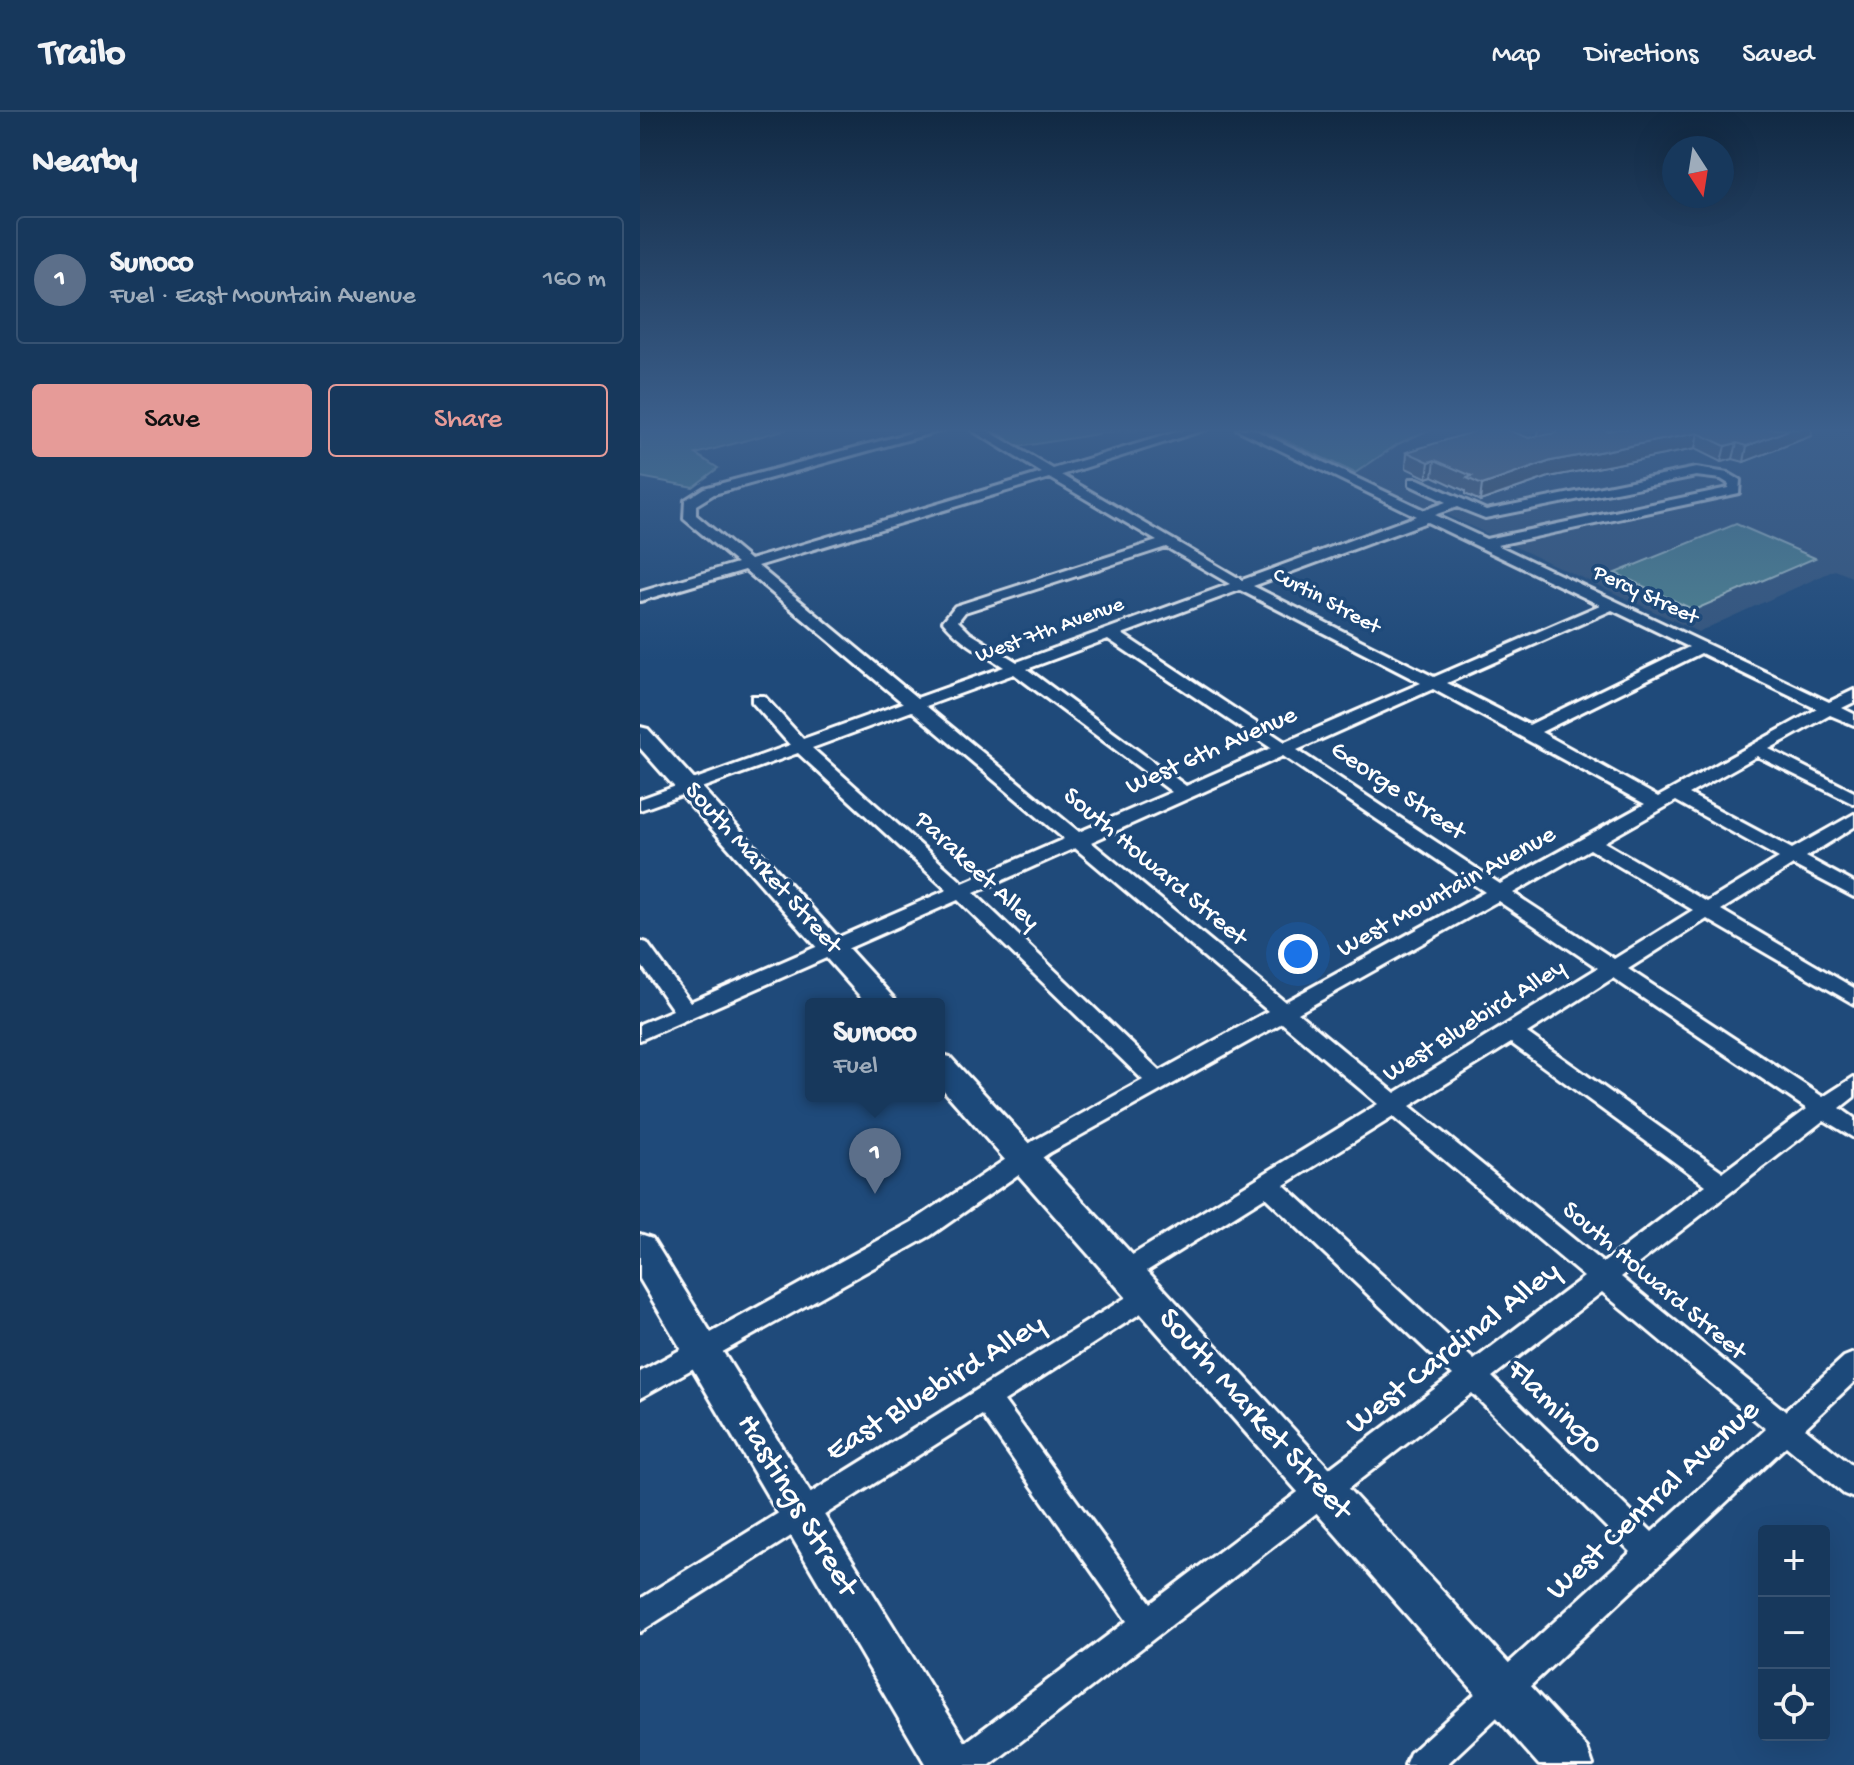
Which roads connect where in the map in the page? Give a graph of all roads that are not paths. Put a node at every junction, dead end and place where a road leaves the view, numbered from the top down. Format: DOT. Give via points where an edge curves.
graph roads {
  1 [pos="691,506"];
  2 [pos="946,506"];
  3 [pos="1105,506"];
  4 [pos="1404,506"];
  5 [pos="1448,506"];
  6 [pos="1467,506"];
  7 [pos="1524,506"];
  8 [pos="1658,506"];
  9 [pos="1425,516"];
  10 [pos="1167,542"];
  11 [pos="1485,544"];
  12 [pos="747,565"];
  13 [pos="1241,585"];
  14 [pos="640,597"];
  15 [pos="1611,605"];
  16 [pos="1110,633"];
  17 [pos="1701,647"];
  18 [pos="1015,667"];
  19 [pos="1433,683"];
  20 [pos="1854,695"];
  21 [pos="758,699"];
  22 [pos="914,704"];
  23 [pos="1829,709"];
  24 [pos="1854,720"];
  25 [pos="1528,732"];
  26 [pos="640,734"];
  27 [pos="800,746"];
  28 [pos="1285,749"];
  29 [pos="1758,750"];
  30 [pos="688,787"];
  31 [pos="1185,793"];
  32 [pos="1854,799"];
  33 [pos="1669,800"];
  34 [pos="640,805"];
  35 [pos="1854,819"];
  36 [pos="1077,840"];
  37 [pos="1591,842"];
  38 [pos="1793,857"];
  39 [pos="1854,891"];
  40 [pos="961,892"];
  41 [pos="1499,892"];
  42 [pos="1708,910"];
  43 [pos="640,948"];
  44 [pos="833,948"];
  45 [pos="1613,969"];
  46 [pos="1854,997"];
  47 [pos="879,998"];
  48 [pos="686,1012"];
  49 [pos="1285,1014"];
  50 [pos="1511,1032"];
  51 [pos="640,1033"];
  52 [pos="945,1072"];
  53 [pos="1159,1083"];
  54 [pos="1854,1085"];
  55 [pos="1394,1105"];
  56 [pos="1823,1109"];
  57 [pos="1854,1129"];
  58 [pos="1024,1160"];
  59 [pos="1267,1184"];
  60 [pos="1724,1185"];
  61 [pos="640,1248"];
  62 [pos="1604,1277"];
  63 [pos="1136,1284"];
  64 [pos="702,1351"];
  65 [pos="1854,1365"];
  66 [pos="1474,1377"];
  67 [pos="640,1386"];
  68 [pos="986,1398"];
  69 [pos="1786,1428"];
  70 [pos="1854,1485"];
  71 [pos="1324,1492"];
  72 [pos="801,1515"];
  73 [pos="1652,1552"];
  74 [pos="640,1617"];
  75 [pos="1148,1625"];
  76 [pos="1502,1690"];
  77 [pos="952,1765"];
  78 [pos="963,1765"];
  79 [pos="1422,1765"];
  80 [pos="1570,1765"];
  1 -- 12 [label="street, South Howard Street" via="696,523"];
  2 -- 12 [label="street"];
  3 -- 10 [label="street, Curtin Street"];
  4 -- 9 [label="street, Percy Street"];
  5 -- 9 [label="street, West 7th Avenue"];
  6 -- 7 [label="street" via="1485,514"];
  8 -- 11 [label="street"];
  9 -- 11 [label="street, Percy Street"];
  9 -- 13 [label="street, West 7th Avenue"];
  10 -- 13 [label="street, Curtin Street"];
  10 -- 18 [label="street" via="953,614 953,626"];
  11 -- 15 [label="street, Percy Street"];
  12 -- 14 [label="street"];
  12 -- 22 [label="street, South Howard Street"];
  13 -- 16 [label="street, West 7th Avenue"];
  13 -- 19 [label="street, Curtin Street"];
  15 -- 17 [label="street, Percy Street"];
  15 -- 19 [label="street, West 6th Avenue"];
  16 -- 18 [label="street, West 7th Avenue"];
  16 -- 28 [label="street, George Street"];
  17 -- 23 [label="street, Percy Street"];
  17 -- 25 [label="street"];
  18 -- 22 [label="street, West 7th Avenue"];
  18 -- 31 [label="street"];
  19 -- 25 [label="street, Curtin Street"];
  19 -- 28 [label="street, West 6th Avenue"];
  20 -- 23 [label="street, West Mountain Avenue"];
  21 -- 27 [label="street, Parakeet Alley"];
  22 -- 27 [label="street, West 7th Avenue"];
  22 -- 36 [label="street, South Howard Street"];
  23 -- 24 [label="street, Percy Street"];
  23 -- 29 [label="street, West Mountain Avenue"];
  25 -- 33 [label="street, Curtin Street"];
  26 -- 30 [label="highway, South Market Street"];
  27 -- 30 [label="street, West 7th Avenue"];
  27 -- 40 [label="street, Parakeet Alley"];
  28 -- 31 [label="street, West 6th Avenue"];
  28 -- 41 [label="street, George Street"];
  29 -- 32 [label="street"];
  29 -- 33 [label="street, West Mountain Avenue"];
  30 -- 34 [label="street, West 7th Avenue"];
  30 -- 44 [label="highway, South Market Street"];
  31 -- 36 [label="street, West 6th Avenue"];
  33 -- 37 [label="street, West Mountain Avenue"];
  33 -- 38 [label="street, Curtin Street"];
  35 -- 38 [label="street, West Bluebird Alley"];
  36 -- 40 [label="street, West 6th Avenue"];
  36 -- 49 [label="street, South Howard Street"];
  37 -- 41 [label="street, West Mountain Avenue"];
  37 -- 42 [label="street"];
  38 -- 39 [label="street, Curtin Street"];
  38 -- 42 [label="street, West Bluebird Alley"];
  40 -- 44 [label="street, West 6th Avenue"];
  40 -- 53 [label="street, Parakeet Alley"];
  41 -- 45 [label="street, George Street"];
  41 -- 49 [label="street, West Mountain Avenue"];
  42 -- 45 [label="street, West Bluebird Alley"];
  42 -- 46 [label="street"];
  43 -- 48 [label="street"];
  44 -- 47 [label="highway, South Market Street"];
  44 -- 48 [label="street, West 6th Avenue"];
  45 -- 50 [label="street, West Bluebird Alley"];
  45 -- 56 [label="street, George Street"];
  48 -- 51 [label="street, West 6th Avenue"];
  49 -- 53 [label="street, West Mountain Avenue"];
  49 -- 55 [label="street, South Howard Street"];
  50 -- 55 [label="street, West Bluebird Alley"];
  50 -- 60 [label="street"];
  52 -- 58 [label="highway, South Market Street"];
  53 -- 58 [label="street, West Mountain Avenue"];
  54 -- 56 [label="street, West Cardinal Alley"];
  55 -- 59 [label="street, West Bluebird Alley"];
  55 -- 62 [label="street, South Howard Street"];
  56 -- 57 [label="street, George Street"];
  56 -- 60 [label="street, West Cardinal Alley"];
  58 -- 63 [label="highway, South Market Street"];
  58 -- 64 [label="street, West Mountain Avenue" via="921,1229"];
  59 -- 63 [label="street, West Bluebird Alley"];
  59 -- 66 [label="street, Flamingo"];
  60 -- 62 [label="street, West Cardinal Alley"];
  61 -- 64 [label="highway, Hastings Street"];
  62 -- 66 [label="street, West Cardinal Alley"];
  62 -- 69 [label="street, South Howard Street"];
  63 -- 68 [label="street, East Bluebird Alley"];
  63 -- 71 [label="highway, South Market Street"];
  64 -- 67 [label="street, West Mountain Avenue"];
  64 -- 72 [label="highway, Hastings Street"];
  65 -- 69 [label="street, West Central Avenue"];
  66 -- 71 [label="street, West Cardinal Alley"];
  66 -- 73 [label="street, Flamingo"];
  68 -- 72 [label="street, East Bluebird Alley"];
  68 -- 75 [label="street"];
  69 -- 70 [label="street, South Howard Street"];
  69 -- 73 [label="street, West Central Avenue"];
  71 -- 75 [label="street, West Cardinal Alley"];
  71 -- 76 [label="highway, South Market Street"];
  72 -- 74 [label="street, East Bluebird Alley"];
  72 -- 77 [label="highway, Hastings Street"];
  73 -- 76 [label="street, West Central Avenue"];
  75 -- 78 [label="street, West Cardinal Alley"];
  76 -- 79 [label="street, West Central Avenue"];
  76 -- 80 [label="highway, South Market Street"];
}
